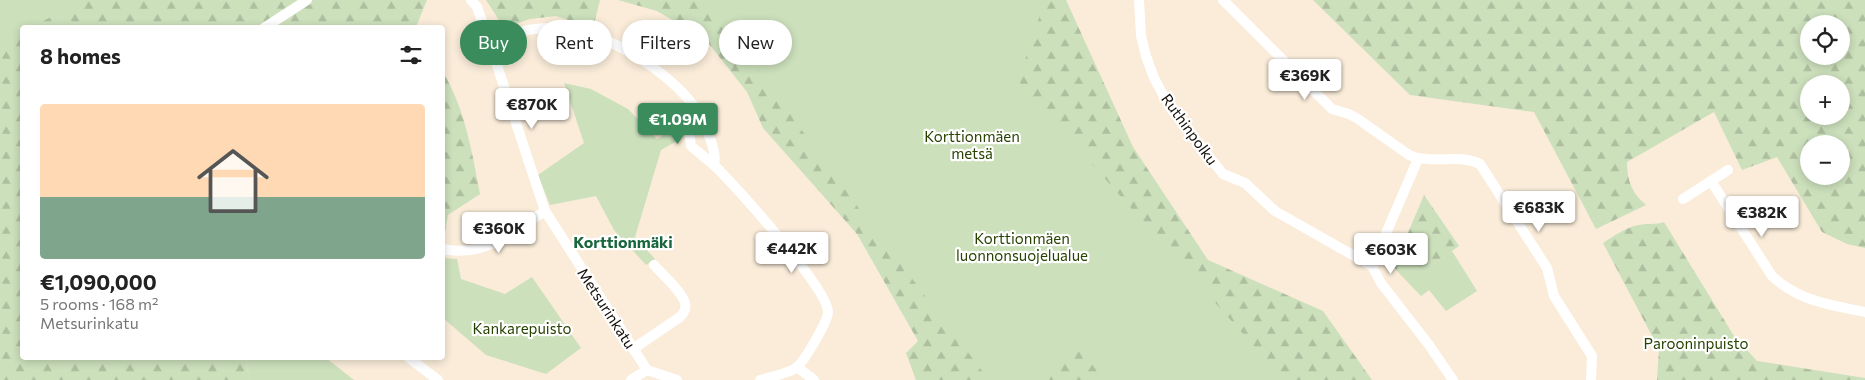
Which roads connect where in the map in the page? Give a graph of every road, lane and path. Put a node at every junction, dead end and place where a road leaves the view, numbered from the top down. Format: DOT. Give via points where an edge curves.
graph roads {
  1 [pos="307,0"];
  2 [pos="471,0"];
  3 [pos="1139,0"];
  4 [pos="1223,0"];
  5 [pos="482,20"];
  6 [pos="269,25"];
  7 [pos="527,29"];
  8 [pos="497,65"];
  9 [pos="694,106"];
  10 [pos="1418,159"];
  11 [pos="714,166"];
  12 [pos="1728,170"];
  13 [pos="1711,181"];
  14 [pos="1682,199"];
  15 [pos="545,211"];
  16 [pos="445,249"];
  17 [pos="654,265"];
  18 [pos="1372,266"];
  19 [pos="1865,312"];
  20 [pos="633,349"];
  21 [pos="412,360"];
  22 [pos="797,368"];
  23 [pos="647,370"];
  24 [pos="438,380"];
  25 [pos="631,380"];
  26 [pos="677,380"];
  27 [pos="760,380"];
  28 [pos="814,380"];
  29 [pos="1453,380"];
  30 [pos="1591,380"];
  1 -- 6 [label="street"];
  2 -- 5 [label="street, Metsurinkatu"];
  3 -- 18 [label="street, Ruthinpolku" via="1141,36 1154,78 1170,106 1223,174 1245,183 1282,216"];
  4 -- 10 [label="street" via="1332,109 1358,119"];
  7 -- 9 [label="street" via="579,30 614,45 662,74"];
  8 -- 15 [label="street, Metsurinkatu"];
  9 -- 11 [label="street" via="712,143"];
  9 -- 11 [label="street" via="691,146"];
  10 -- 18 [label="street"];
  10 -- 30 [label="street" via="1466,159 1484,168 1547,268 1554,296 1592,356"];
  11 -- 22 [label="street" via="788,248 826,301 828,311 824,326"];
  12 -- 13 [label="street"];
  13 -- 14 [label="street"];
  13 -- 19 [label="street" via="1781,285 1805,299"];
  15 -- 16 [label="street" via="485,247 462,252"];
  15 -- 20 [label="street, Metsurinkatu"];
  17 -- 20 [label="street" via="682,297 685,311"];
  18 -- 29 [label="street" via="1381,283"];
  20 -- 23 [label="street, Metsurinkatu"];
  21 -- 24 [label="street"];
  22 -- 27 [label="street"];
  22 -- 28 [label="street"];
  23 -- 25 [label="street"];
  23 -- 26 [label="street"];
}
